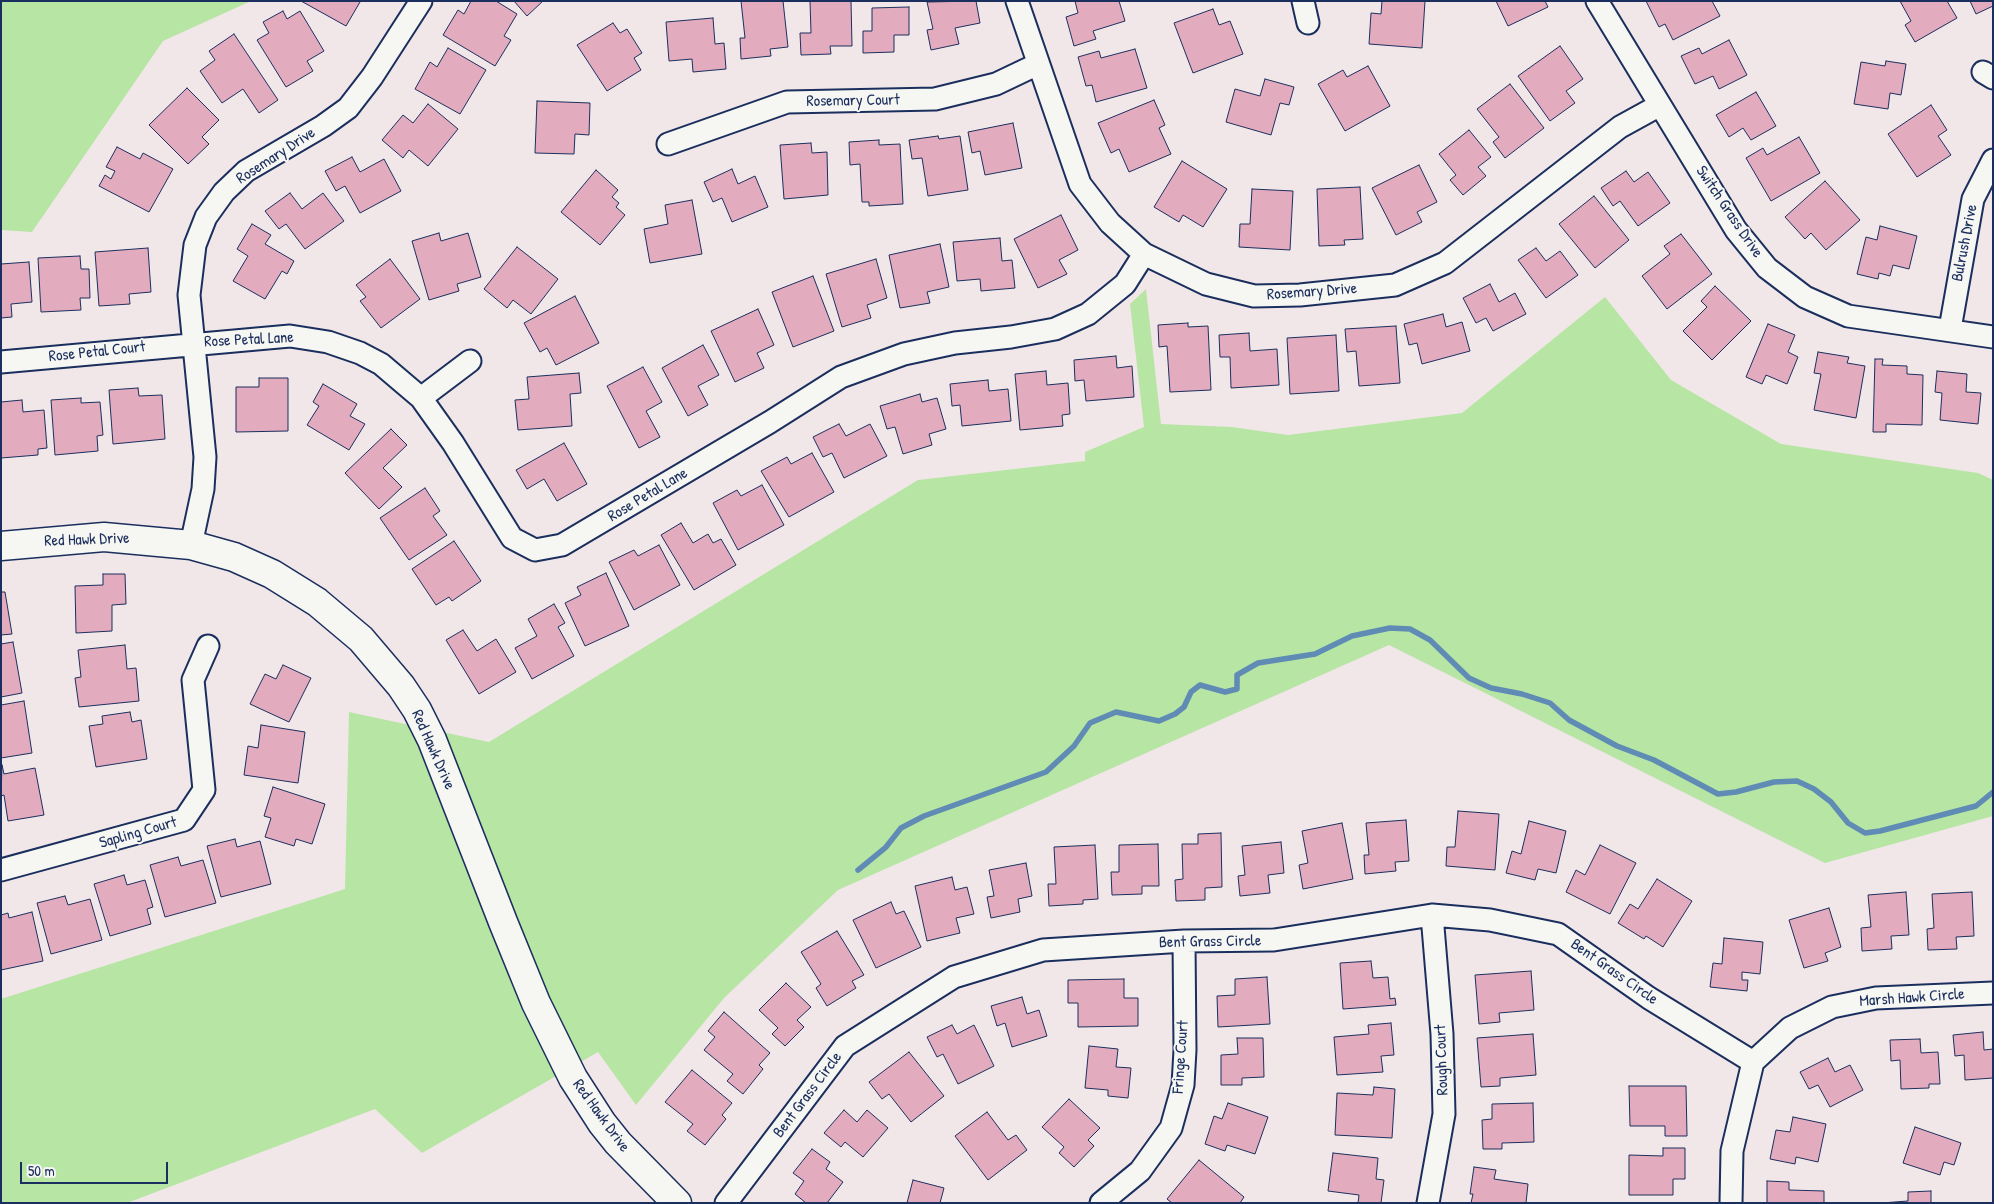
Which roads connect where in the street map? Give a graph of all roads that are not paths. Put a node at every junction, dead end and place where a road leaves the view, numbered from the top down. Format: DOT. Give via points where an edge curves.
graph roads {
  1 [pos="421,1"];
  2 [pos="1017,1"];
  3 [pos="1303,1"];
  4 [pos="1597,1"];
  5 [pos="1308,23"];
  6 [pos="1038,64"];
  7 [pos="1660,105"];
  8 [pos="668,144"];
  9 [pos="1993,160"];
  10 [pos="1144,254"];
  11 [pos="1950,330"];
  12 [pos="1993,337"];
  13 [pos="193,343"];
  14 [pos="470,361"];
  15 [pos="1,362"];
  16 [pos="421,398"];
  17 [pos="192,545"];
  18 [pos="1,546"];
  19 [pos="208,646"];
  20 [pos="1,870"];
  21 [pos="1432,916"];
  22 [pos="1184,941"];
  23 [pos="1993,993"];
  24 [pos="1753,1062"];
  25 [pos="677,1203"];
  26 [pos="726,1203"];
  27 [pos="1101,1203"];
  28 [pos="1428,1203"];
  29 [pos="1731,1203"];
  1 -- 13 [label="street, Rosemary Drive" via="348,108 246,171 224,192 206,217 190,268"];
  2 -- 6 [label="street, Rosemary Drive"];
  3 -- 5 [label="street"];
  4 -- 7 [label="street, Switch Grass Drive"];
  6 -- 8 [label="street, Rosemary Court" via="996,84 936,99 787,102"];
  6 -- 10 [label="street, Rosemary Drive" via="1080,184 1110,223"];
  7 -- 10 [label="street, Rosemary Drive" via="1620,127 1446,263 1395,285 1300,295 1254,296 1206,284"];
  7 -- 11 [label="street, Switch Grass Drive" via="1736,230 1767,268 1805,297 1848,316"];
  9 -- 11 [label="street, Bulrush Drive" via="1973,198"];
  10 -- 16 [label="street, Rose Petal Lane" via="1125,284 1088,314 1055,329 955,343 904,354 841,377 562,546 535,550 512,538"];
  11 -- 12 [label="street, Switch Grass Drive"];
  13 -- 15 [label="street, Rose Petal Court"];
  13 -- 16 [label="street, Rose Petal Lane" via="290,336 328,342 381,364"];
  13 -- 17 [label="street, Rosemary Drive" via="205,457 203,488"];
  14 -- 16 [label="street"];
  17 -- 18 [label="street, Red Hawk Drive" via="104,536"];
  17 -- 25 [label="street, Red Hawk Drive" via="234,557 272,574 317,602 362,639 384,664 432,740 502,922 536,1003 573,1078 602,1123"];
  19 -- 20 [label="street, Sapling Court" via="193,680 204,790 184,820"];
  21 -- 22 [label="street, Bent Grass Circle" via="1274,940"];
  21 -- 24 [label="street, Bent Grass Circle" via="1490,920 1558,934 1649,998"];
  21 -- 28 [label="street, Rough Court" via="1442,1034 1444,1114"];
  22 -- 26 [label="street, Bent Grass Circle" via="1044,950 954,977 845,1046"];
  22 -- 27 [label="street, Fringe Court" via="1183,1076 1171,1128 1140,1171"];
  23 -- 24 [label="street, Marsh Hawk Circle" via="1876,998 1832,1007 1790,1028"];
  24 -- 29 [label="street" via="1732,1151"];
}
